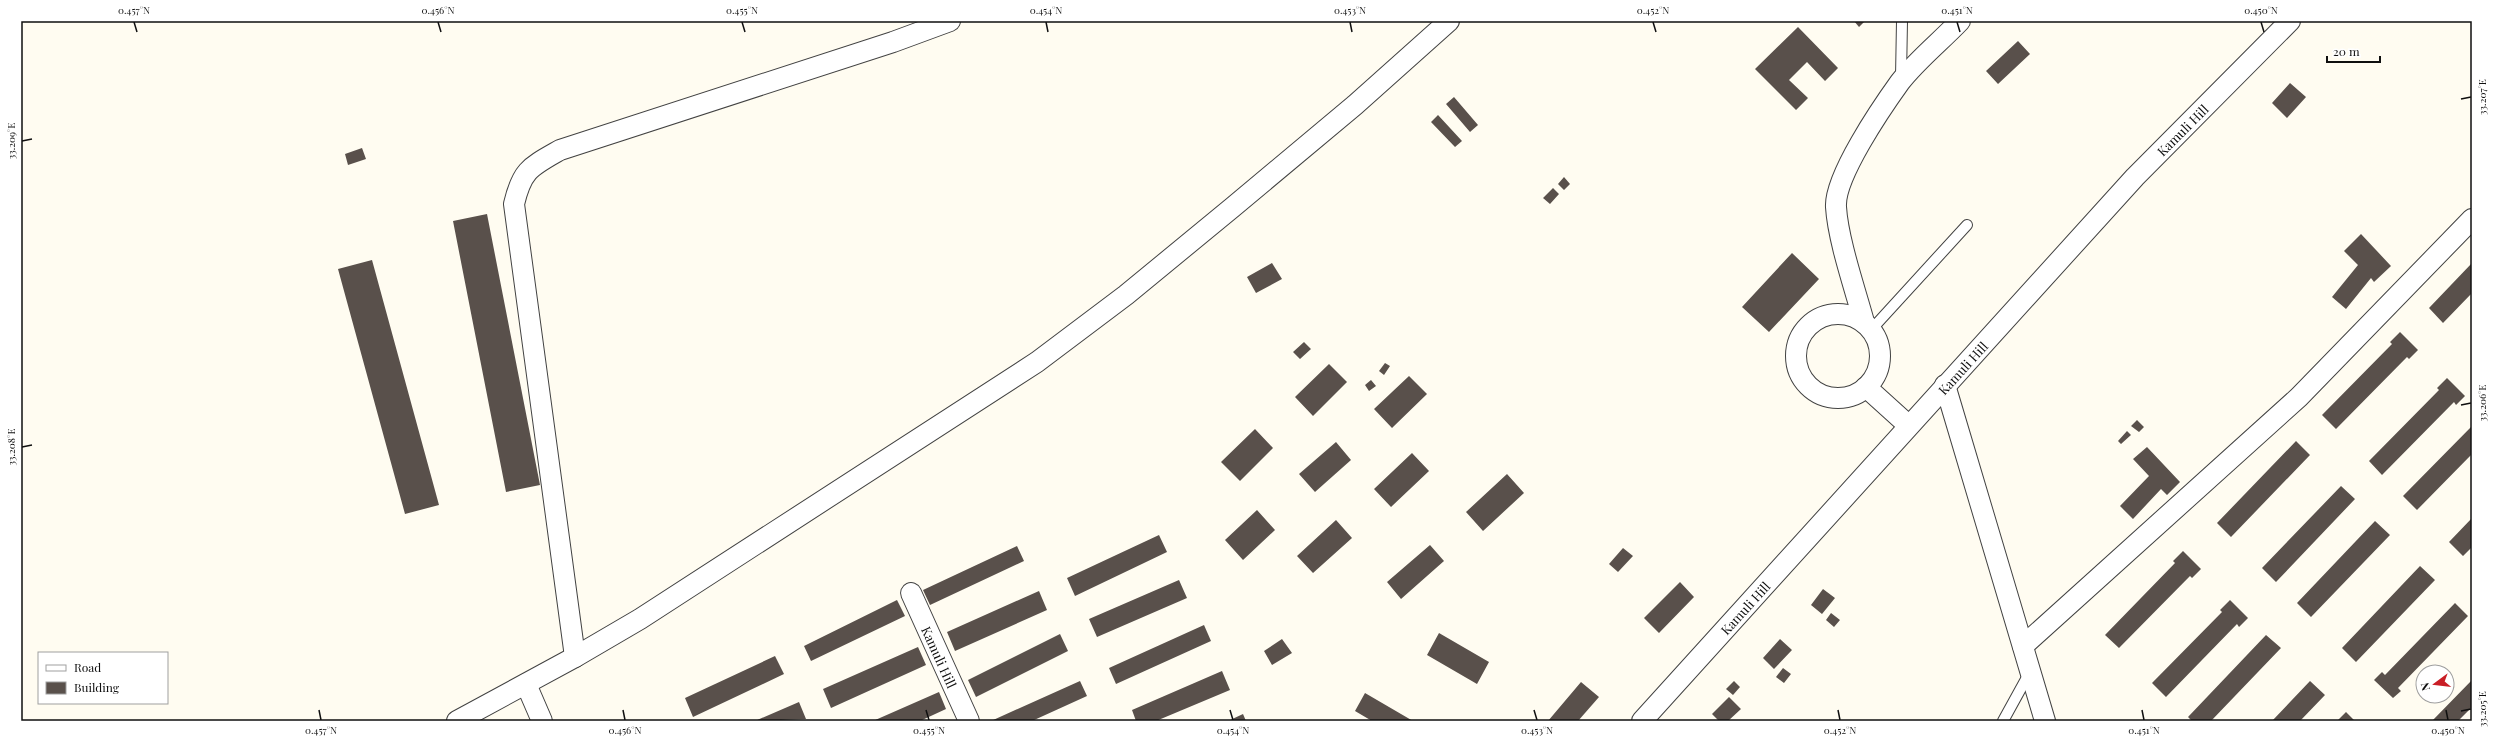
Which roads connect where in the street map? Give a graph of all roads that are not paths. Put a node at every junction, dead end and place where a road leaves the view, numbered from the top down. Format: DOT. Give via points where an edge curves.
graph roads {
  1 [pos="950,21"];
  2 [pos="1449,21"];
  3 [pos="1902,21"];
  4 [pos="1960,21"];
  5 [pos="2290,21"];
  6 [pos="1901,81"];
  7 [pos="2472,219"];
  8 [pos="1967,225"];
  9 [pos="1868,326"];
  10 [pos="1945,385"];
  11 [pos="1866,388"];
  12 [pos="1908,425"];
  13 [pos="911,593"];
  14 [pos="2023,646"];
  15 [pos="575,657"];
  16 [pos="2030,672"];
  17 [pos="526,684"];
  18 [pos="457,721"];
  19 [pos="542,721"];
  20 [pos="969,721"];
  21 [pos="1642,721"];
  22 [pos="2003,721"];
  23 [pos="2045,721"];
  1 -- 15 [label="street" via="893,42 560,150 534,165 520,181 514,204"];
  2 -- 15 [label="street" via="1355,105 1233,207 1126,295 1037,362 769,536"];
  3 -- 6 [label="lane"];
  4 -- 6 [label="street"];
  5 -- 10 [label="street, Kamuli Hill" via="2135,177"];
  6 -- 9 [label="street" via="1844,170 1838,188 1838,224"];
  7 -- 14 [label="street" via="2299,397"];
  8 -- 9 [label="lane"];
  9 -- 11 [label="street" via="1877,339 1880,360"];
  9 -- 11 [label="street" via="1845,314 1824,315 1806,326 1795,353 1799,372 1804,381 1819,394 1838,398 1858,393"];
  10 -- 12 [label="street, Kamuli Hill"];
  10 -- 14 [label="street"];
  11 -- 12 [label="street"];
  12 -- 21 [label="street, Kamuli Hill"];
  13 -- 20 [label="street, Kamuli Hill"];
  14 -- 16 [label="street"];
  15 -- 17 [label="street"];
  16 -- 22 [label="lane"];
  16 -- 23 [label="street"];
  17 -- 18 [label="street"];
  17 -- 19 [label="street"];
}
